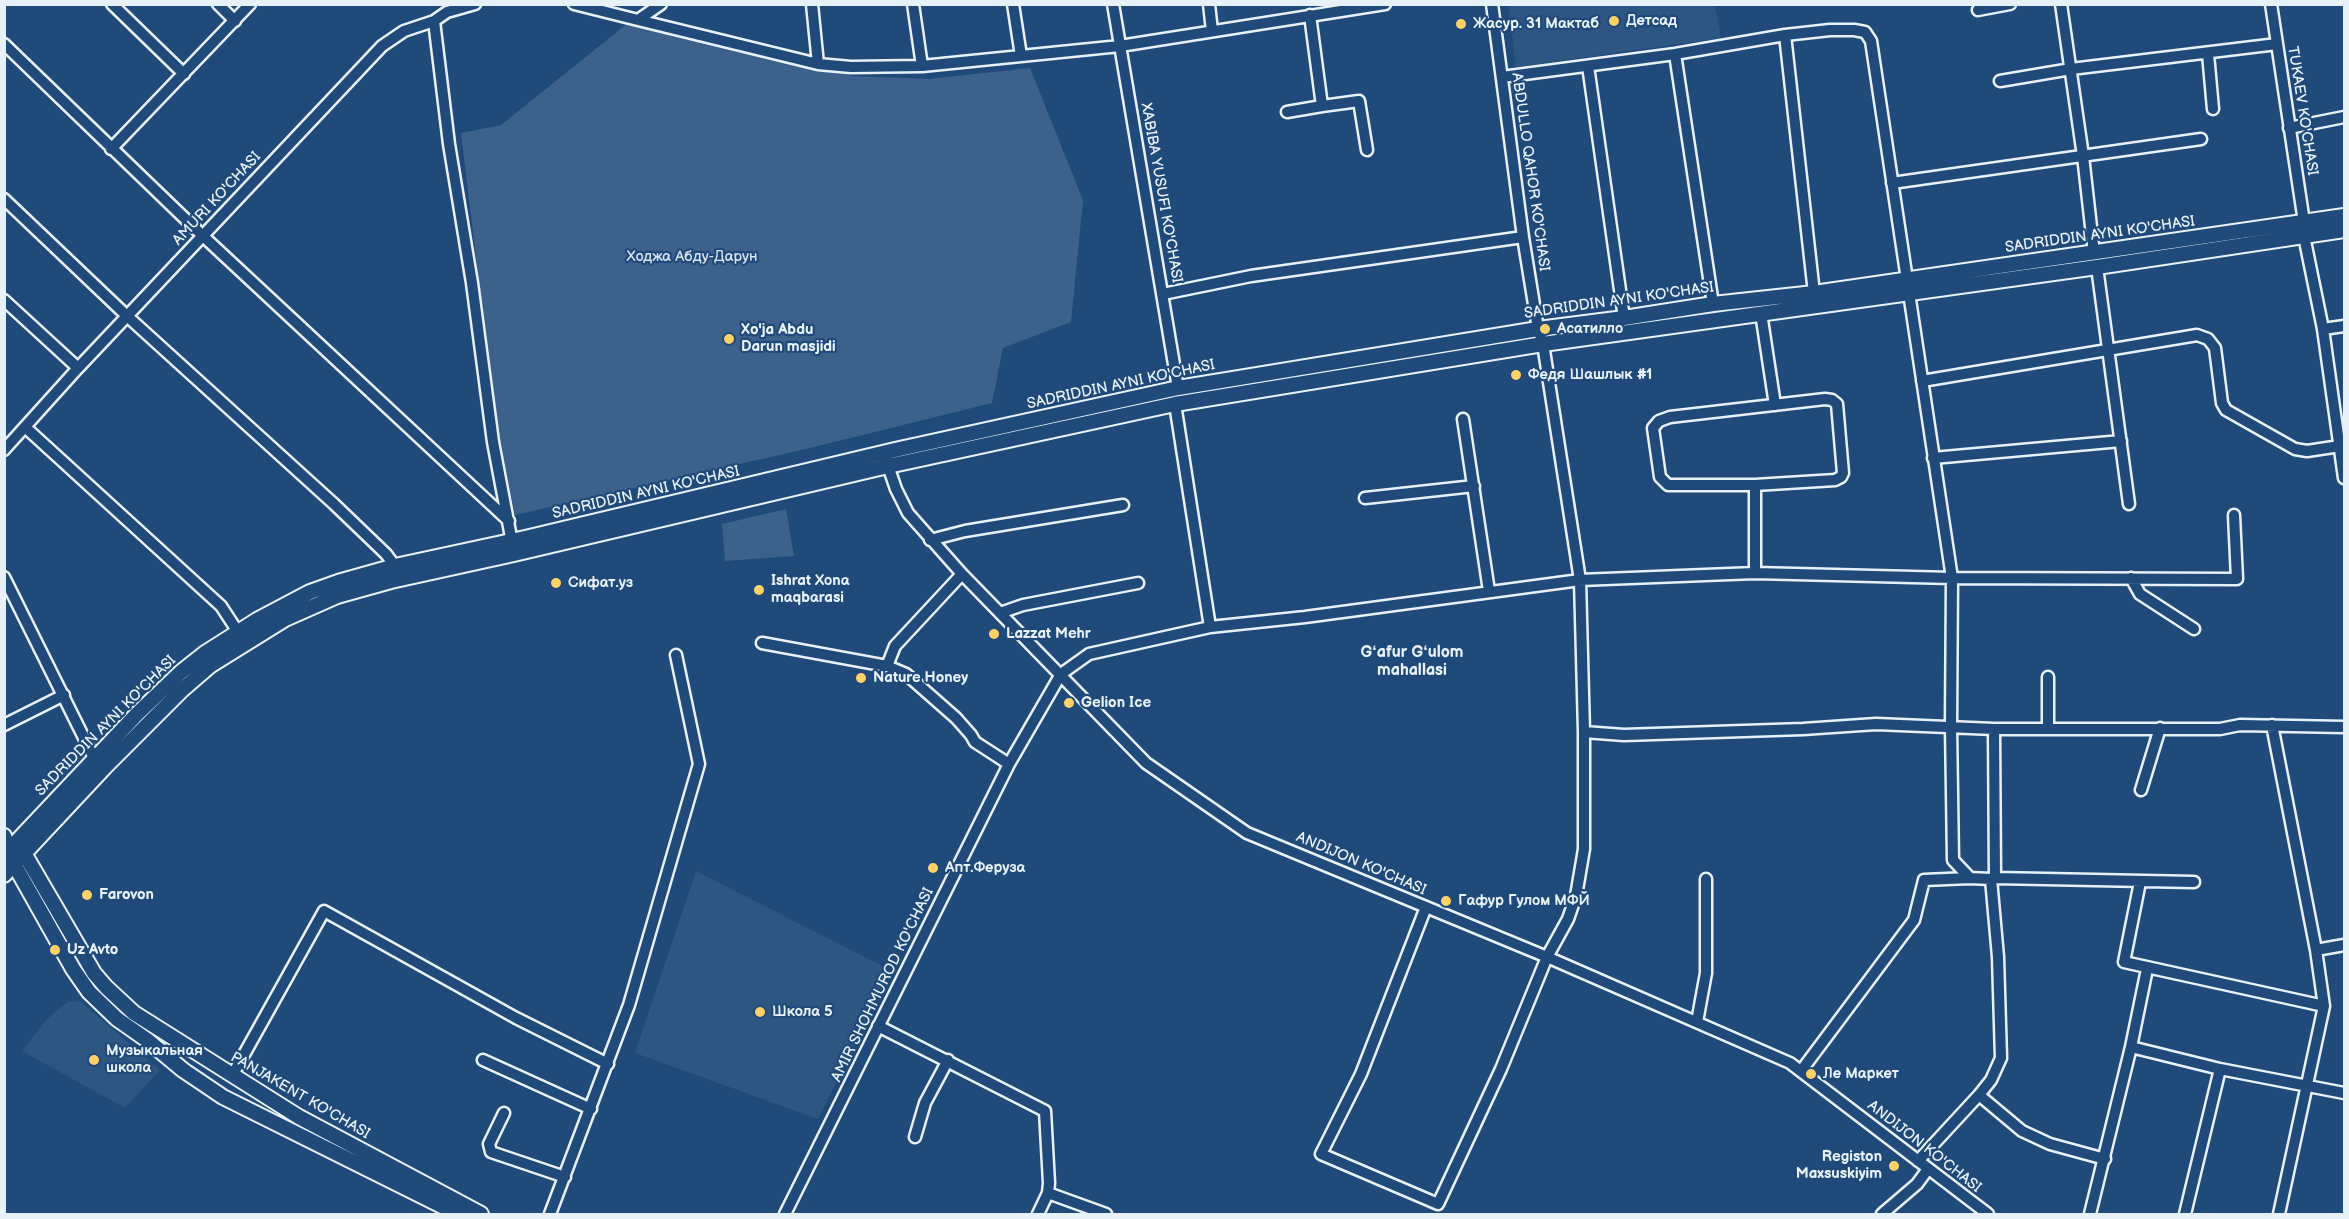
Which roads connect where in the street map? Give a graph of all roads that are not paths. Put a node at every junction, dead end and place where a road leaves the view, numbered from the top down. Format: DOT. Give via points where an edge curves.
graph roads {
  1 [pos="112,4"];
  2 [pos="218,4"];
  3 [pos="250,4"];
  4 [pos="475,4"];
  5 [pos="574,4"];
  6 [pos="661,4"];
  7 [pos="812,4"];
  8 [pos="913,4"];
  9 [pos="1013,4"];
  10 [pos="1113,4"];
  11 [pos="1209,4"];
  12 [pos="1385,4"];
  13 [pos="1492,4"];
  14 [pos="2010,4"];
  15 [pos="2061,4"];
  16 [pos="2271,4"];
  17 [pos="1978,10"];
  18 [pos="1310,15"];
  19 [pos="235,21"];
  20 [pos="434,21"];
  21 [pos="638,21"];
  22 [pos="1212,31"];
  23 [pos="1785,35"];
  24 [pos="4,44"];
  25 [pos="2277,44"];
  26 [pos="1120,46"];
  27 [pos="1675,54"];
  28 [pos="2208,54"];
  29 [pos="1021,56"];
  30 [pos="818,64"];
  31 [pos="922,66"];
  32 [pos="1588,66"];
  33 [pos="2071,69"];
  34 [pos="184,74"];
  35 [pos="1502,77"];
  36 [pos="2000,81"];
  37 [pos="1322,106"];
  38 [pos="2213,109"];
  39 [pos="1287,112"];
  40 [pos="2344,117"];
  41 [pos="2289,128"];
  42 [pos="2201,139"];
  43 [pos="111,148"];
  44 [pos="1366,150"];
  45 [pos="2083,156"];
  46 [pos="1892,183"];
  47 [pos="4,199"];
  48 [pos="2344,216"];
  49 [pos="2304,229"];
  50 [pos="2344,230"];
  51 [pos="203,236"];
  52 [pos="1523,237"];
  53 [pos="2095,260"];
  54 [pos="1908,287"];
  55 [pos="1814,293"];
  56 [pos="1163,294"];
  57 [pos="4,300"];
  58 [pos="1713,304"];
  59 [pos="1761,313"];
  60 [pos="128,316"];
  61 [pos="1624,318"];
  62 [pos="2344,326"];
  63 [pos="1538,329"];
  64 [pos="2324,329"];
  65 [pos="1543,344"];
  66 [pos="2108,351"];
  67 [pos="78,368"];
  68 [pos="1922,381"];
  69 [pos="1178,388"];
  70 [pos="1175,404"];
  71 [pos="1775,405"];
  72 [pos="1463,419"];
  73 [pos="25,427"];
  74 [pos="2121,441"];
  75 [pos="2340,446"];
  76 [pos="4,450"];
  77 [pos="1933,458"];
  78 [pos="886,460"];
  79 [pos="2344,478"];
  80 [pos="1755,484"];
  81 [pos="1474,486"];
  82 [pos="1365,498"];
  83 [pos="2129,504"];
  84 [pos="1123,505"];
  85 [pos="2234,514"];
  86 [pos="510,521"];
  87 [pos="930,540"];
  88 [pos="513,548"];
  89 [pos="395,566"];
  90 [pos="1755,573"];
  91 [pos="962,574"];
  92 [pos="4,577"];
  93 [pos="1952,578"];
  94 [pos="2131,578"];
  95 [pos="1581,580"];
  96 [pos="1138,583"];
  97 [pos="1490,591"];
  98 [pos="1000,613"];
  99 [pos="1210,627"];
  100 [pos="2194,629"];
  101 [pos="238,632"];
  102 [pos="762,643"];
  103 [pos="676,655"];
  104 [pos="887,666"];
  105 [pos="1061,674"];
  106 [pos="2048,677"];
  107 [pos="64,695"];
  108 [pos="4,725"];
  109 [pos="2272,725"];
  110 [pos="1951,726"];
  111 [pos="2344,727"];
  112 [pos="2160,728"];
  113 [pos="1994,729"];
  114 [pos="2048,729"];
  115 [pos="1584,732"];
  116 [pos="94,758"];
  117 [pos="1009,764"];
  118 [pos="2141,790"];
  119 [pos="24,853"];
  120 [pos="8,856"];
  121 [pos="1970,878"];
  122 [pos="1706,879"];
  123 [pos="1993,879"];
  124 [pos="2140,882"];
  125 [pos="2194,882"];
  126 [pos="1426,907"];
  127 [pos="2344,945"];
  128 [pos="2316,950"];
  129 [pos="1547,957"];
  130 [pos="2147,969"];
  131 [pos="2324,1006"];
  132 [pos="1697,1022"];
  133 [pos="878,1026"];
  134 [pos="2131,1047"];
  135 [pos="194,1053"];
  136 [pos="483,1060"];
  137 [pos="948,1060"];
  138 [pos="608,1064"];
  139 [pos="183,1070"];
  140 [pos="2220,1070"];
  141 [pos="1802,1071"];
  142 [pos="232,1076"];
  143 [pos="2307,1086"];
  144 [pos="2344,1093"];
  145 [pos="1979,1095"];
  146 [pos="591,1109"];
  147 [pos="504,1113"];
  148 [pos="915,1137"];
  149 [pos="2105,1159"];
  150 [pos="1918,1161"];
  151 [pos="1928,1169"];
  152 [pos="565,1178"];
  153 [pos="1048,1193"];
  154 [pos="458,1215"];
  155 [pos="481,1215"];
  156 [pos="550,1215"];
  157 [pos="785,1215"];
  158 [pos="1038,1215"];
  159 [pos="1106,1215"];
  160 [pos="1882,1215"];
  161 [pos="1988,1215"];
  162 [pos="2090,1215"];
  163 [pos="2186,1215"];
  164 [pos="2279,1215"];
  1 -- 34 [label="street"];
  2 -- 19 [label="street"];
  3 -- 19 [label="street"];
  4 -- 20 [label="street, AMURI KO'CHASI" via="447,12"];
  5 -- 21 [label="street"];
  6 -- 21 [label="street"];
  7 -- 30 [label="street"];
  8 -- 31 [label="street"];
  9 -- 29 [label="street"];
  10 -- 26 [label="street, XABIBA YUSUFI KO'CHASI"];
  11 -- 22 [label="street"];
  12 -- 18 [label="street"];
  13 -- 35 [label="street, ABDULLO QAHOR KO'CHASI"];
  14 -- 17 [label="street"];
  15 -- 33 [label="street"];
  16 -- 25 [label="street, TUKAEV KO'CHASI"];
  18 -- 22 [label="street"];
  18 -- 37 [label="street"];
  19 -- 34 [label="street"];
  20 -- 51 [label="street, AMURI KO'CHASI" via="404,30 382,46"];
  20 -- 86 [label="street" via="493,442"];
  21 -- 30 [label="street"];
  22 -- 26 [label="street"];
  23 -- 27 [label="street"];
  23 -- 46 [label="street" via="1830,30 1865,32 1871,41"];
  23 -- 55 [label="street"];
  24 -- 43 [label="street"];
  25 -- 28 [label="street"];
  25 -- 41 [label="street, TUKAEV KO'CHASI"];
  26 -- 29 [label="street"];
  26 -- 56 [label="street, XABIBA YUSUFI KO'CHASI"];
  27 -- 32 [label="street"];
  27 -- 58 [label="street"];
  28 -- 33 [label="street"];
  28 -- 38 [label="street"];
  29 -- 31 [label="street"];
  30 -- 31 [label="street"];
  32 -- 35 [label="street"];
  32 -- 61 [label="street"];
  33 -- 36 [label="street"];
  33 -- 45 [label="street"];
  34 -- 43 [label="street"];
  35 -- 52 [label="street, ABDULLO QAHOR KO'CHASI"];
  37 -- 39 [label="street"];
  37 -- 44 [label="street" via="1359,101"];
  40 -- 41 [label="street"];
  41 -- 49 [label="street, TUKAEV KO'CHASI"];
  42 -- 45 [label="street"];
  43 -- 51 [label="street"];
  45 -- 46 [label="street"];
  45 -- 53 [label="street"];
  46 -- 54 [label="street"];
  47 -- 60 [label="street"];
  48 -- 49 [label="main road, SADRIDDIN AYNI KO'CHASI"];
  49 -- 50 [label="main road, SADRIDDIN AYNI KO'CHASI"];
  49 -- 53 [label="main road, SADRIDDIN AYNI KO'CHASI"];
  49 -- 64 [label="street, TUKAEV KO'CHASI"];
  51 -- 60 [label="street, AMURI KO'CHASI"];
  51 -- 86 [label="street"];
  52 -- 56 [label="street" via="1251,276"];
  52 -- 63 [label="street, ABDULLO QAHOR KO'CHASI"];
  53 -- 54 [label="main road, SADRIDDIN AYNI KO'CHASI"];
  53 -- 66 [label="street"];
  54 -- 55 [label="main road, SADRIDDIN AYNI KO'CHASI"];
  54 -- 59 [label="main road, SADRIDDIN AYNI KO'CHASI"];
  54 -- 68 [label="street"];
  55 -- 58 [label="main road, SADRIDDIN AYNI KO'CHASI"];
  56 -- 69 [label="street, XABIBA YUSUFI KO'CHASI"];
  57 -- 67 [label="street"];
  58 -- 61 [label="main road, SADRIDDIN AYNI KO'CHASI"];
  59 -- 65 [label="main road, SADRIDDIN AYNI KO'CHASI"];
  59 -- 71 [label="street"];
  60 -- 67 [label="street, AMURI KO'CHASI"];
  60 -- 89 [label="street" via="334,504"];
  61 -- 63 [label="main road, SADRIDDIN AYNI KO'CHASI"];
  62 -- 64 [label="street"];
  63 -- 65 [label="street, ABDULLO QAHOR KO'CHASI"];
  63 -- 69 [label="main road, SADRIDDIN AYNI KO'CHASI"];
  64 -- 75 [label="street, TUKAEV KO'CHASI"];
  65 -- 70 [label="main road, SADRIDDIN AYNI KO'CHASI"];
  65 -- 95 [label="street, ABDULLO QAHOR KO'CHASI"];
  66 -- 68 [label="street"];
  66 -- 74 [label="street"];
  66 -- 75 [label="street" via="2197,335 2208,339 2215,348 2226,410 2295,449"];
  67 -- 73 [label="street, AMURI KO'CHASI"];
  68 -- 77 [label="street"];
  69 -- 78 [label="main road, SADRIDDIN AYNI KO'CHASI"];
  70 -- 78 [label="main road, SADRIDDIN AYNI KO'CHASI"];
  70 -- 99 [label="street"];
  71 -- 80 [label="street" via="1832,400 1836,404 1843,472 1835,480"];
  71 -- 80 [label="street" via="1670,417 1653,428 1660,477 1668,485"];
  72 -- 81 [label="street"];
  73 -- 76 [label="street, AMURI KO'CHASI"];
  73 -- 101 [label="street" via="221,606"];
  74 -- 77 [label="street"];
  74 -- 83 [label="street"];
  75 -- 79 [label="street, TUKAEV KO'CHASI"];
  77 -- 93 [label="street"];
  78 -- 87 [label="street, ANDIJON KO'CHASI" via="908,513"];
  78 -- 88 [label="main road, SADRIDDIN AYNI KO'CHASI"];
  80 -- 90 [label="street"];
  81 -- 82 [label="street"];
  81 -- 97 [label="street"];
  84 -- 87 [label="street"];
  85 -- 94 [label="street" via="2237,579"];
  86 -- 88 [label="street"];
  87 -- 91 [label="street, ANDIJON KO'CHASI"];
  88 -- 89 [label="main road, SADRIDDIN AYNI KO'CHASI"];
  88 -- 119 [label="main road, SADRIDDIN AYNI KO'CHASI" via="337,596 257,634 182,690"];
  89 -- 101 [label="main road, SADRIDDIN AYNI KO'CHASI" via="310,592"];
  90 -- 93 [label="street"];
  90 -- 95 [label="street"];
  91 -- 98 [label="street, ANDIJON KO'CHASI"];
  91 -- 104 [label="street" via="895,646"];
  92 -- 107 [label="street"];
  93 -- 94 [label="street"];
  93 -- 110 [label="street"];
  94 -- 100 [label="street" via="2140,594"];
  95 -- 97 [label="street"];
  95 -- 115 [label="street, ABDULLO QAHOR KO'CHASI"];
  96 -- 98 [label="street"];
  97 -- 99 [label="street"];
  98 -- 105 [label="street, ANDIJON KO'CHASI"];
  99 -- 105 [label="street" via="1089,654"];
  101 -- 116 [label="main road, SADRIDDIN AYNI KO'CHASI" via="181,672"];
  102 -- 104 [label="street"];
  103 -- 138 [label="street" via="699,764"];
  104 -- 117 [label="street" via="922,686 975,742"];
  105 -- 117 [label="street, AMIR SHOHMUROD KO'CHASI"];
  105 -- 126 [label="street, ANDIJON KO'CHASI" via="1146,763 1247,833"];
  106 -- 114 [label="street"];
  107 -- 108 [label="street"];
  107 -- 116 [label="street"];
  109 -- 111 [label="street"];
  109 -- 112 [label="street"];
  109 -- 128 [label="street"];
  110 -- 113 [label="street"];
  110 -- 115 [label="street" via="1876,724 1623,735"];
  110 -- 121 [label="street" via="1953,860"];
  112 -- 114 [label="street"];
  112 -- 118 [label="street"];
  113 -- 114 [label="street"];
  113 -- 123 [label="street"];
  115 -- 129 [label="street, ABDULLO QAHOR KO'CHASI" via="1584,849 1576,896"];
  116 -- 120 [label="main road, SADRIDDIN AYNI KO'CHASI"];
  117 -- 133 [label="street, AMIR SHOHMUROD KO'CHASI"];
  119 -- 120 [label="main road"];
  119 -- 135 [label="main road, PANJAKENT KO'CHASI" via="83,957 106,987 134,1013"];
  120 -- 139 [label="main road, PANJAKENT KO'CHASI" via="89,992"];
  121 -- 123 [label="street"];
  121 -- 141 [label="street" via="1924,880 1914,920"];
  122 -- 132 [label="street" via="1706,973"];
  123 -- 124 [label="street"];
  123 -- 145 [label="street" via="2001,1058"];
  124 -- 125 [label="street"];
  124 -- 130 [label="street" via="2124,962"];
  126 -- 129 [label="street, ANDIJON KO'CHASI"];
  126 -- 129 [label="street, ABDULLO QAHOR KO'CHASI" via="1361,1074 1321,1154 1438,1204 1501,1069"];
  127 -- 128 [label="street"];
  128 -- 131 [label="street"];
  129 -- 132 [label="street, ANDIJON KO'CHASI"];
  130 -- 131 [label="street"];
  130 -- 134 [label="street"];
  131 -- 143 [label="street"];
  132 -- 141 [label="street, ANDIJON KO'CHASI"];
  133 -- 137 [label="street"];
  133 -- 157 [label="street, AMIR SHOHMUROD KO'CHASI"];
  134 -- 140 [label="street"];
  134 -- 149 [label="street"];
  135 -- 139 [label="main road"];
  135 -- 142 [label="main road, PANJAKENT KO'CHASI"];
  136 -- 146 [label="street"];
  137 -- 148 [label="street" via="925,1103"];
  137 -- 153 [label="street" via="1045,1111"];
  138 -- 142 [label="street" via="516,1018 324,911"];
  138 -- 146 [label="street"];
  139 -- 154 [label="main road, PANJAKENT KO'CHASI" via="223,1097"];
  140 -- 143 [label="street"];
  140 -- 163 [label="street"];
  141 -- 150 [label="street, ANDIJON KO'CHASI"];
  142 -- 155 [label="main road, PANJAKENT KO'CHASI" via="299,1117"];
  143 -- 144 [label="street"];
  143 -- 164 [label="street"];
  145 -- 149 [label="street" via="2022,1131 2050,1144"];
  145 -- 150 [label="street"];
  146 -- 152 [label="street"];
  147 -- 152 [label="street" via="489,1144 491,1152"];
  149 -- 162 [label="street"];
  150 -- 151 [label="street, ANDIJON KO'CHASI"];
  151 -- 160 [label="street"];
  151 -- 161 [label="street, ANDIJON KO'CHASI"];
  152 -- 156 [label="street"];
  153 -- 158 [label="street"];
  153 -- 159 [label="street"];
}
